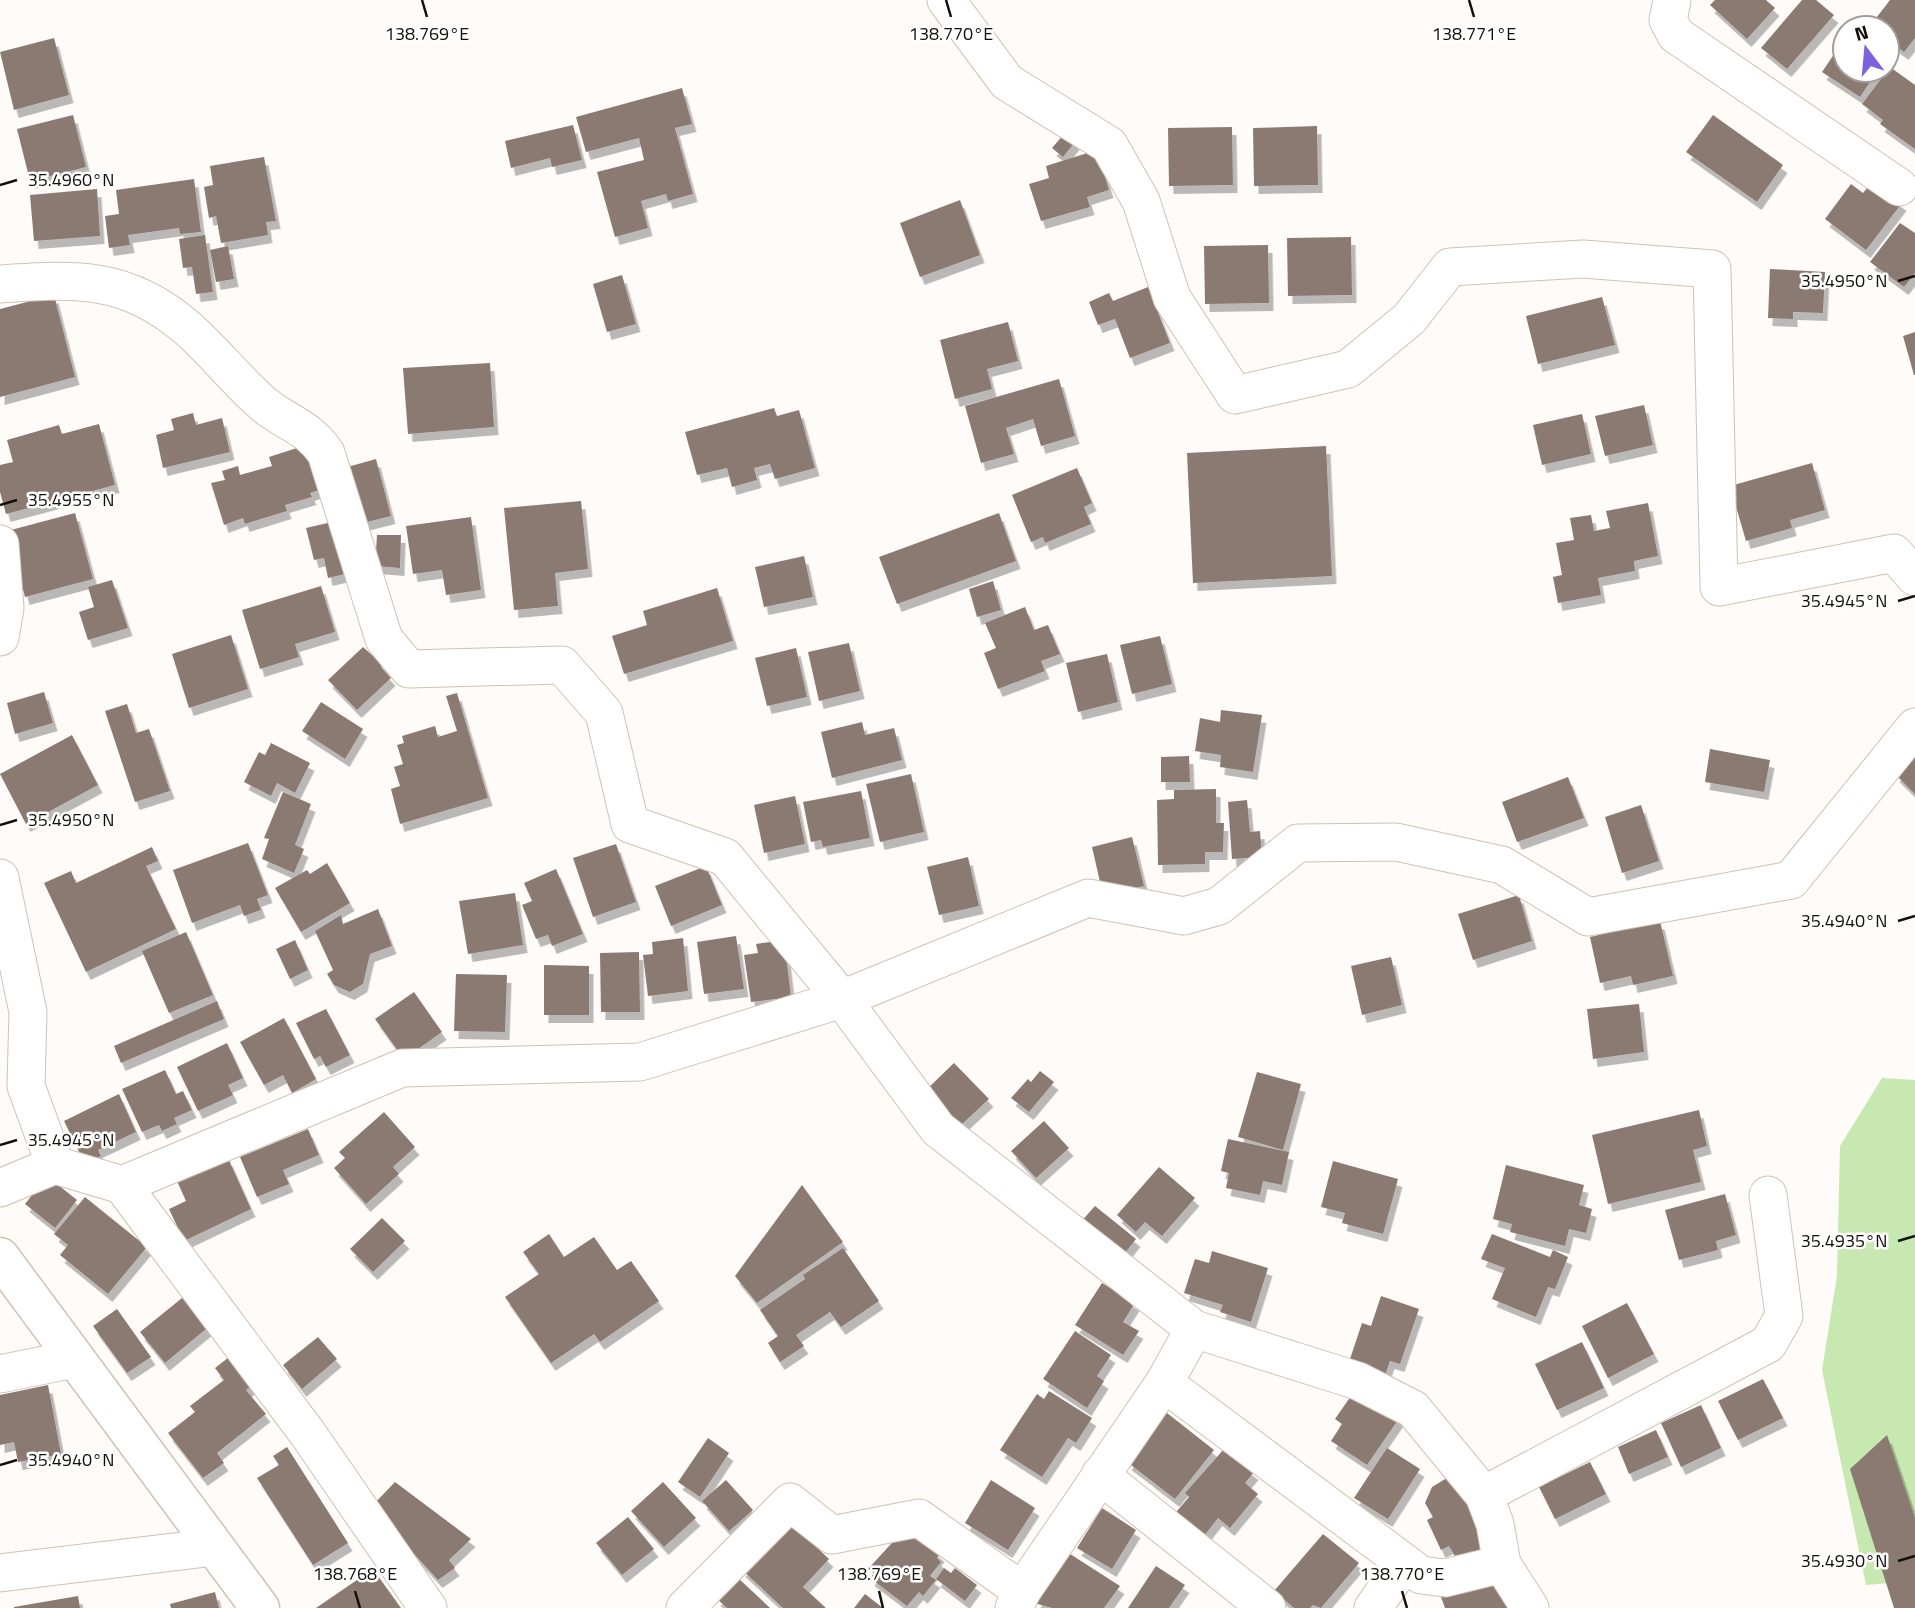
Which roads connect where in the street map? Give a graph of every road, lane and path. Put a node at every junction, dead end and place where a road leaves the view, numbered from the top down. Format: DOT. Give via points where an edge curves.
graph roads {
  1 [pos="946,0"];
  2 [pos="1672,0"];
  3 [pos="1899,187"];
  4 [pos="0,284"];
  5 [pos="0,544"];
  6 [pos="1915,577"];
  7 [pos="0,637"];
  8 [pos="1915,727"];
  9 [pos="0,878"];
  10 [pos="842,999"];
  11 [pos="55,1165"];
  12 [pos="122,1185"];
  13 [pos="0,1188"];
  14 [pos="1768,1195"];
  15 [pos="0,1256"];
  16 [pos="1194,1329"];
  17 [pos="74,1359"];
  18 [pos="0,1374"];
  19 [pos="1164,1383"];
  20 [pos="1100,1475"];
  21 [pos="1484,1494"];
  22 [pos="215,1547"];
  23 [pos="1502,1564"];
  24 [pos="1403,1565"];
  25 [pos="0,1573"];
  26 [pos="1018,1600"];
  27 [pos="260,1608"];
  28 [pos="428,1608"];
  29 [pos="685,1608"];
  30 [pos="1267,1608"];
  31 [pos="1373,1608"];
  32 [pos="1530,1608"];
  1 -- 6 [label="street" via="1007,82 1109,145 1141,201 1172,298 1235,395 1348,369 1409,319 1450,267 1583,259 1712,269 1718,587 1894,553"];
  2 -- 3 [label="street" via="1668,20 1676,35"];
  4 -- 10 [label="street" via="61,280 113,286 149,299 186,327 262,403 313,435 326,453 384,639 409,669 562,665 604,713 630,824 725,856"];
  5 -- 7 [label="street" via="5,608"];
  8 -- 10 [label="street" via="1791,880 1588,918 1502,865 1395,842 1298,843 1219,906 1184,916 1088,898"];
  9 -- 11 [label="street" via="28,1012 26,1086"];
  10 -- 12 [label="street" via="640,1062 402,1068"];
  10 -- 16 [label="street" via="938,1129"];
  11 -- 12 [label="street"];
  11 -- 13 [label="street"];
  12 -- 28 [label="street" via="308,1434"];
  14 -- 21 [label="street" via="1784,1316 1768,1343"];
  15 -- 17 [label="main road"];
  16 -- 19 [label="street"];
  16 -- 21 [label="street" via="1358,1381 1413,1409"];
  17 -- 18 [label="street"];
  17 -- 22 [label="main road"];
  19 -- 20 [label="street"];
  19 -- 24 [label="street"];
  20 -- 26 [label="street"];
  20 -- 30 [label="street"];
  21 -- 23 [label="street"];
  22 -- 25 [label="street"];
  22 -- 27 [label="main road"];
  23 -- 24 [label="street" via="1445,1578 1421,1575"];
  23 -- 32 [label="street"];
  24 -- 31 [label="street"];
  26 -- 29 [label="street" via="919,1518 832,1535 790,1502"];
}
